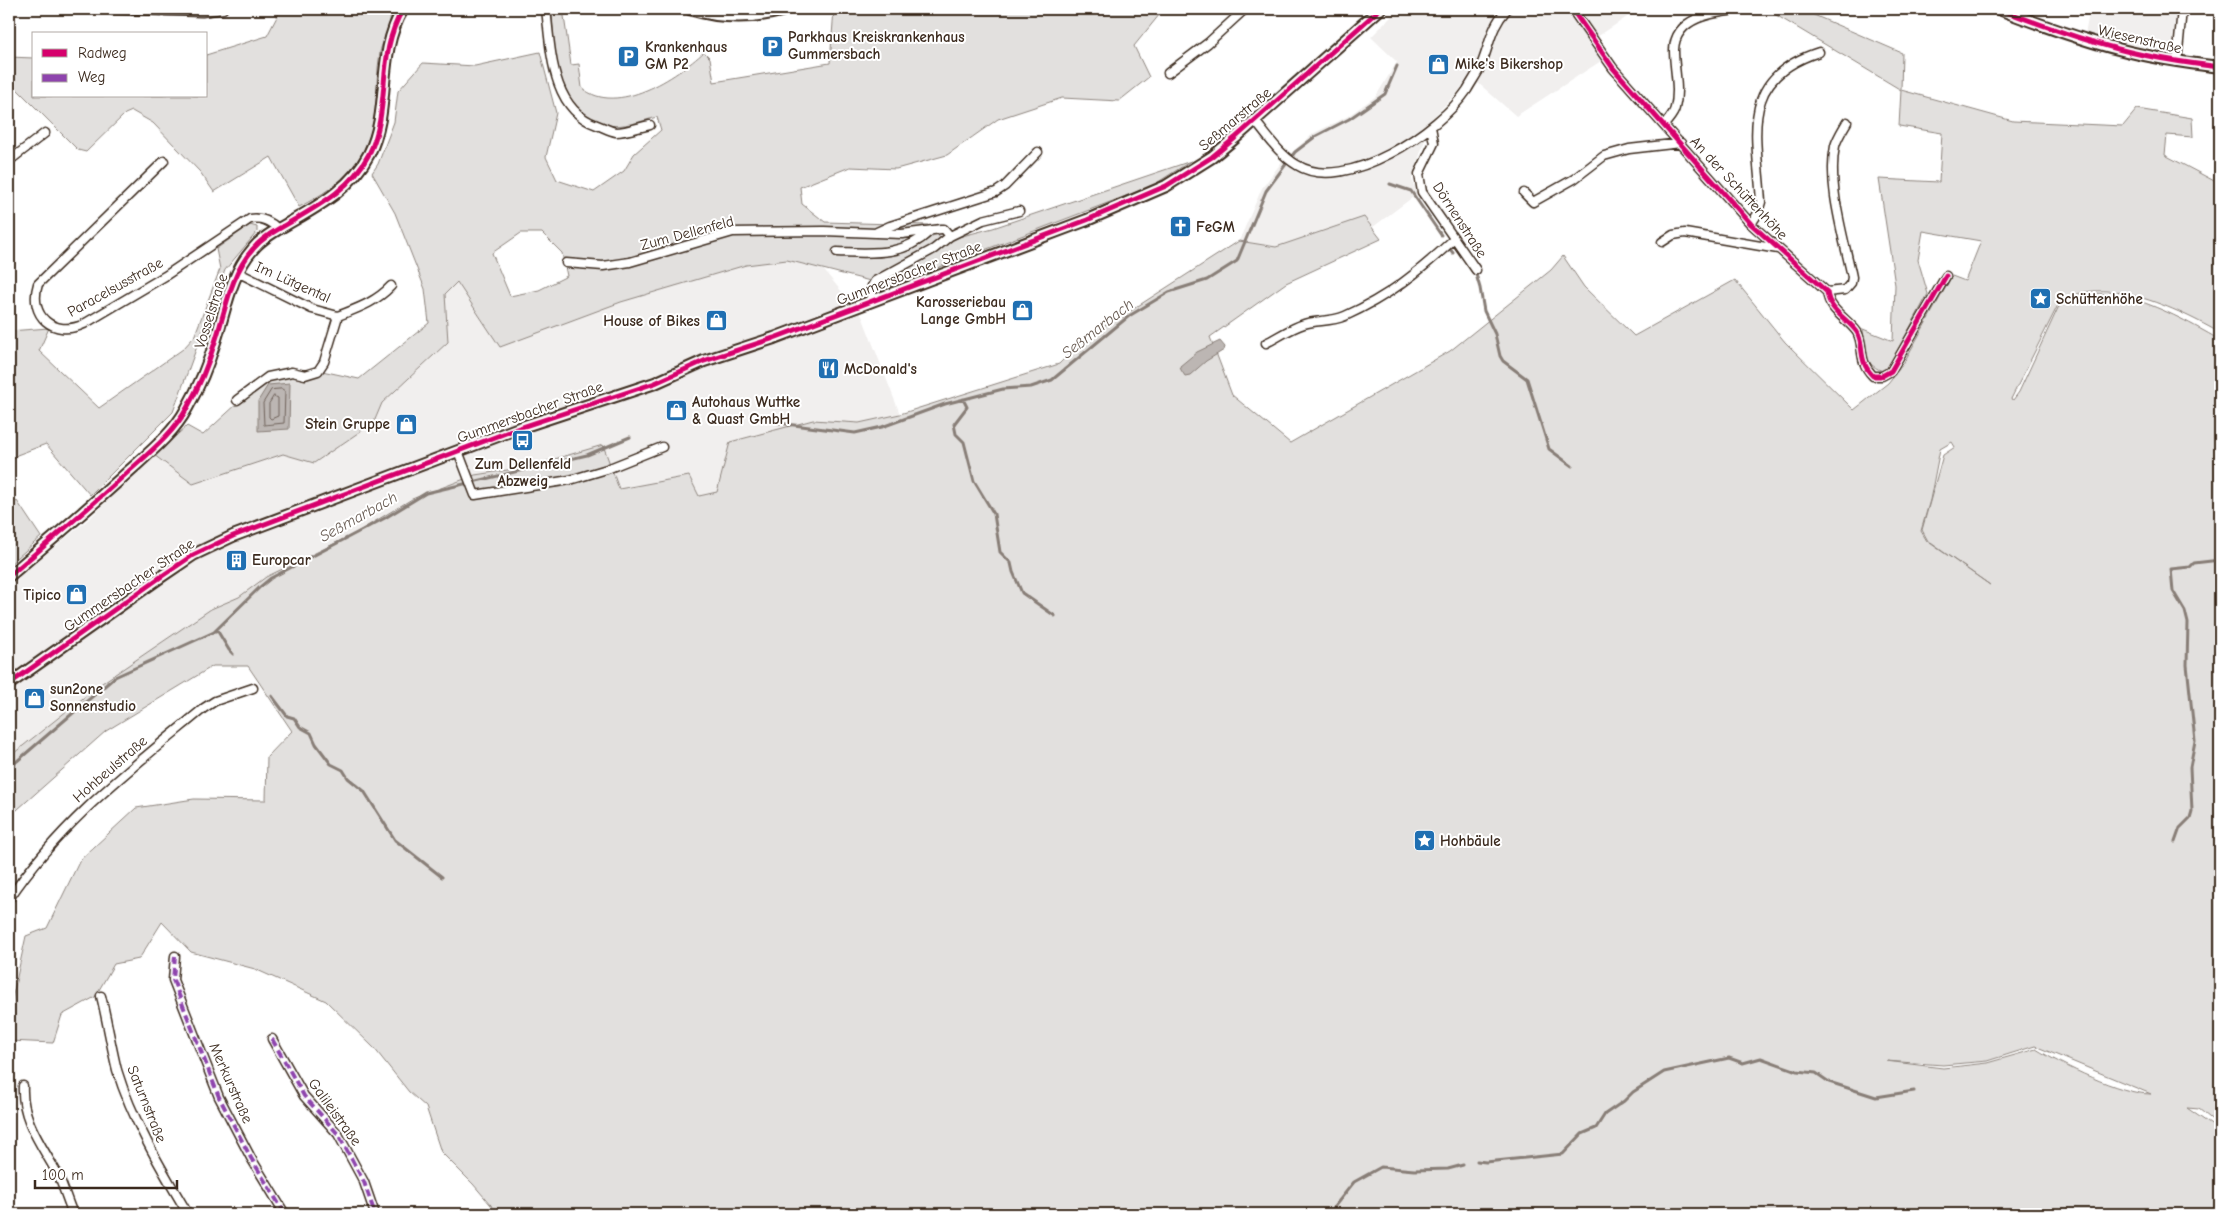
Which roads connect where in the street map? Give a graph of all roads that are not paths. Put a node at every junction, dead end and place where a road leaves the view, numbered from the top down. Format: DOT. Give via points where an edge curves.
graph roads {
  1 [pos="102,9"];
  2 [pos="223,9"];
  3 [pos="403,9"];
  4 [pos="546,9"];
  5 [pos="690,9"];
  6 [pos="787,9"];
  7 [pos="1245,9"];
  8 [pos="1380,9"];
  9 [pos="1507,9"];
  10 [pos="1572,9"];
  11 [pos="1744,9"];
  12 [pos="1999,9"];
  13 [pos="2182,9"];
  14 [pos="1818,52"];
  15 [pos="2177,62"];
  16 [pos="2220,67"];
  17 [pos="1168,73"];
  18 [pos="1255,121"];
  19 [pos="1847,122"];
  20 [pos="1664,124"];
  21 [pos="650,125"];
  22 [pos="1431,127"];
  23 [pos="45,134"];
  24 [pos="1681,143"];
  25 [pos="1038,152"];
  26 [pos="9,161"];
  27 [pos="164,161"];
  28 [pos="1524,193"];
  29 [pos="1019,210"];
  30 [pos="1087,220"];
  31 [pos="1751,224"];
  32 [pos="278,229"];
  33 [pos="930,231"];
  34 [pos="875,233"];
  35 [pos="950,236"];
  36 [pos="1453,240"];
  37 [pos="1662,242"];
  38 [pos="1778,250"];
  39 [pos="837,252"];
  40 [pos="566,263"];
  41 [pos="1476,270"];
  42 [pos="237,272"];
  43 [pos="1946,276"];
  44 [pos="391,286"];
  45 [pos="1827,292"];
  46 [pos="870,302"];
  47 [pos="338,316"];
  48 [pos="1266,343"];
  49 [pos="237,400"];
  50 [pos="662,447"];
  51 [pos="458,451"];
  52 [pos="9,576"];
  53 [pos="31,668"];
  54 [pos="9,678"];
  55 [pos="9,684"];
  56 [pos="253,688"];
  57 [pos="9,899"];
  58 [pos="175,956"];
  59 [pos="101,996"];
  60 [pos="272,1039"];
  61 [pos="23,1086"];
  62 [pos="72,1214"];
  63 [pos="188,1214"];
  64 [pos="285,1214"];
  65 [pos="375,1214"];
  1 -- 2 [label="street" via="202,12"];
  3 -- 32 [label="main road, Vosselstraße" via="389,40 384,61 380,119 369,154 360,170 337,194"];
  4 -- 21 [label="street" via="556,76 562,95 576,112 586,121 615,132"];
  5 -- 6 [label="main road" via="718,17"];
  7 -- 17 [label="street"];
  8 -- 18 [label="main road, Seßmarstraße"];
  9 -- 22 [label="street" via="1497,20 1479,70 1465,92"];
  10 -- 20 [label="street, An der Schüttenhöhe" via="1613,68"];
  11 -- 20 [label="street" via="1713,12 1700,17 1687,24 1679,35 1674,48 1675,110"];
  12 -- 15 [label="main road, Wiesenstraße" via="2062,33"];
  13 -- 15 [label="street"];
  14 -- 31 [label="street, An der Schüttenhöhe" via="1782,69 1772,78 1761,98 1756,118 1761,202"];
  15 -- 16 [label="main road, Wiesenstraße"];
  18 -- 22 [label="street" via="1281,153 1298,166 1324,174 1345,171 1382,158"];
  18 -- 30 [label="main road, Seßmarstraße" via="1212,157 1166,186"];
  19 -- 45 [label="street" via="1835,146 1834,173 1852,277 1845,290"];
  20 -- 24 [label="street, An der Schüttenhöhe"];
  22 -- 36 [label="street, Dörnenstraße" via="1434,143 1419,174 1422,192"];
  23 -- 26 [label="street"];
  24 -- 28 [label="street, An der Schüttenhöhe" via="1629,148 1604,156 1574,179 1533,202"];
  24 -- 31 [label="street, An der Schüttenhöhe"];
  25 -- 34 [label="street, Zum Dellenfeld" via="996,192"];
  27 -- 32 [label="street, Paracelsusstraße" via="38,284 36,306 51,325 70,329 84,324 165,276 250,219 264,220"];
  29 -- 35 [label="street" via="983,220"];
  30 -- 46 [label="main road, Gummersbacher Straße"];
  31 -- 38 [label="street, An der Schüttenhöhe"];
  32 -- 42 [label="main road, Vosselstraße" via="254,247"];
  33 -- 34 [label="street, Zum Dellenfeld"];
  33 -- 35 [label="street, Zum Dellenfeld" via="944,230"];
  33 -- 39 [label="street" via="922,239 899,250"];
  34 -- 40 [label="street, Zum Dellenfeld" via="733,232 630,262 603,266"];
  35 -- 46 [label="street" via="934,249 875,282"];
  36 -- 41 [label="street, Dörnenstraße"];
  36 -- 48 [label="street" via="1418,273 1386,294 1343,317 1304,324"];
  37 -- 38 [label="street, An der Schüttenhöhe" via="1673,235 1685,233"];
  38 -- 45 [label="street, An der Schüttenhöhe"];
  42 -- 47 [label="street, Im Lütgental" via="312,309"];
  42 -- 52 [label="main road, Vosselstraße" via="215,341 180,420 147,455"];
  43 -- 45 [label="street, An der Schüttenhöhe" via="1891,371 1882,376 1873,376 1866,369 1858,334 1828,302"];
  44 -- 47 [label="street, Im Lütgental" via="381,296"];
  46 -- 51 [label="main road, Gummersbacher Straße" via="704,361 655,383"];
  47 -- 49 [label="street, Im Lütgental" via="324,362 318,370 305,375 292,372 268,378"];
  50 -- 51 [label="street, Gummersbacher Straße" via="570,480 475,495"];
  51 -- 53 [label="main road, Gummersbacher Straße" via="211,546 162,576"];
  53 -- 54 [label="main road"];
  53 -- 55 [label="main road, Gummersbacher Straße"];
  56 -- 57 [label="street, Hohbeulstraße" via="204,708 99,794 25,875"];
  58 -- 64 [label="street, Merkurstraße" via="173,980 219,1097"];
  59 -- 63 [label="street, Saturnstraße" via="118,1071 130,1102 154,1155"];
  60 -- 65 [label="street, Galileistraße" via="304,1096 338,1134 361,1176"];
  61 -- 62 [label="street" via="34,1135 59,1178"];
}
